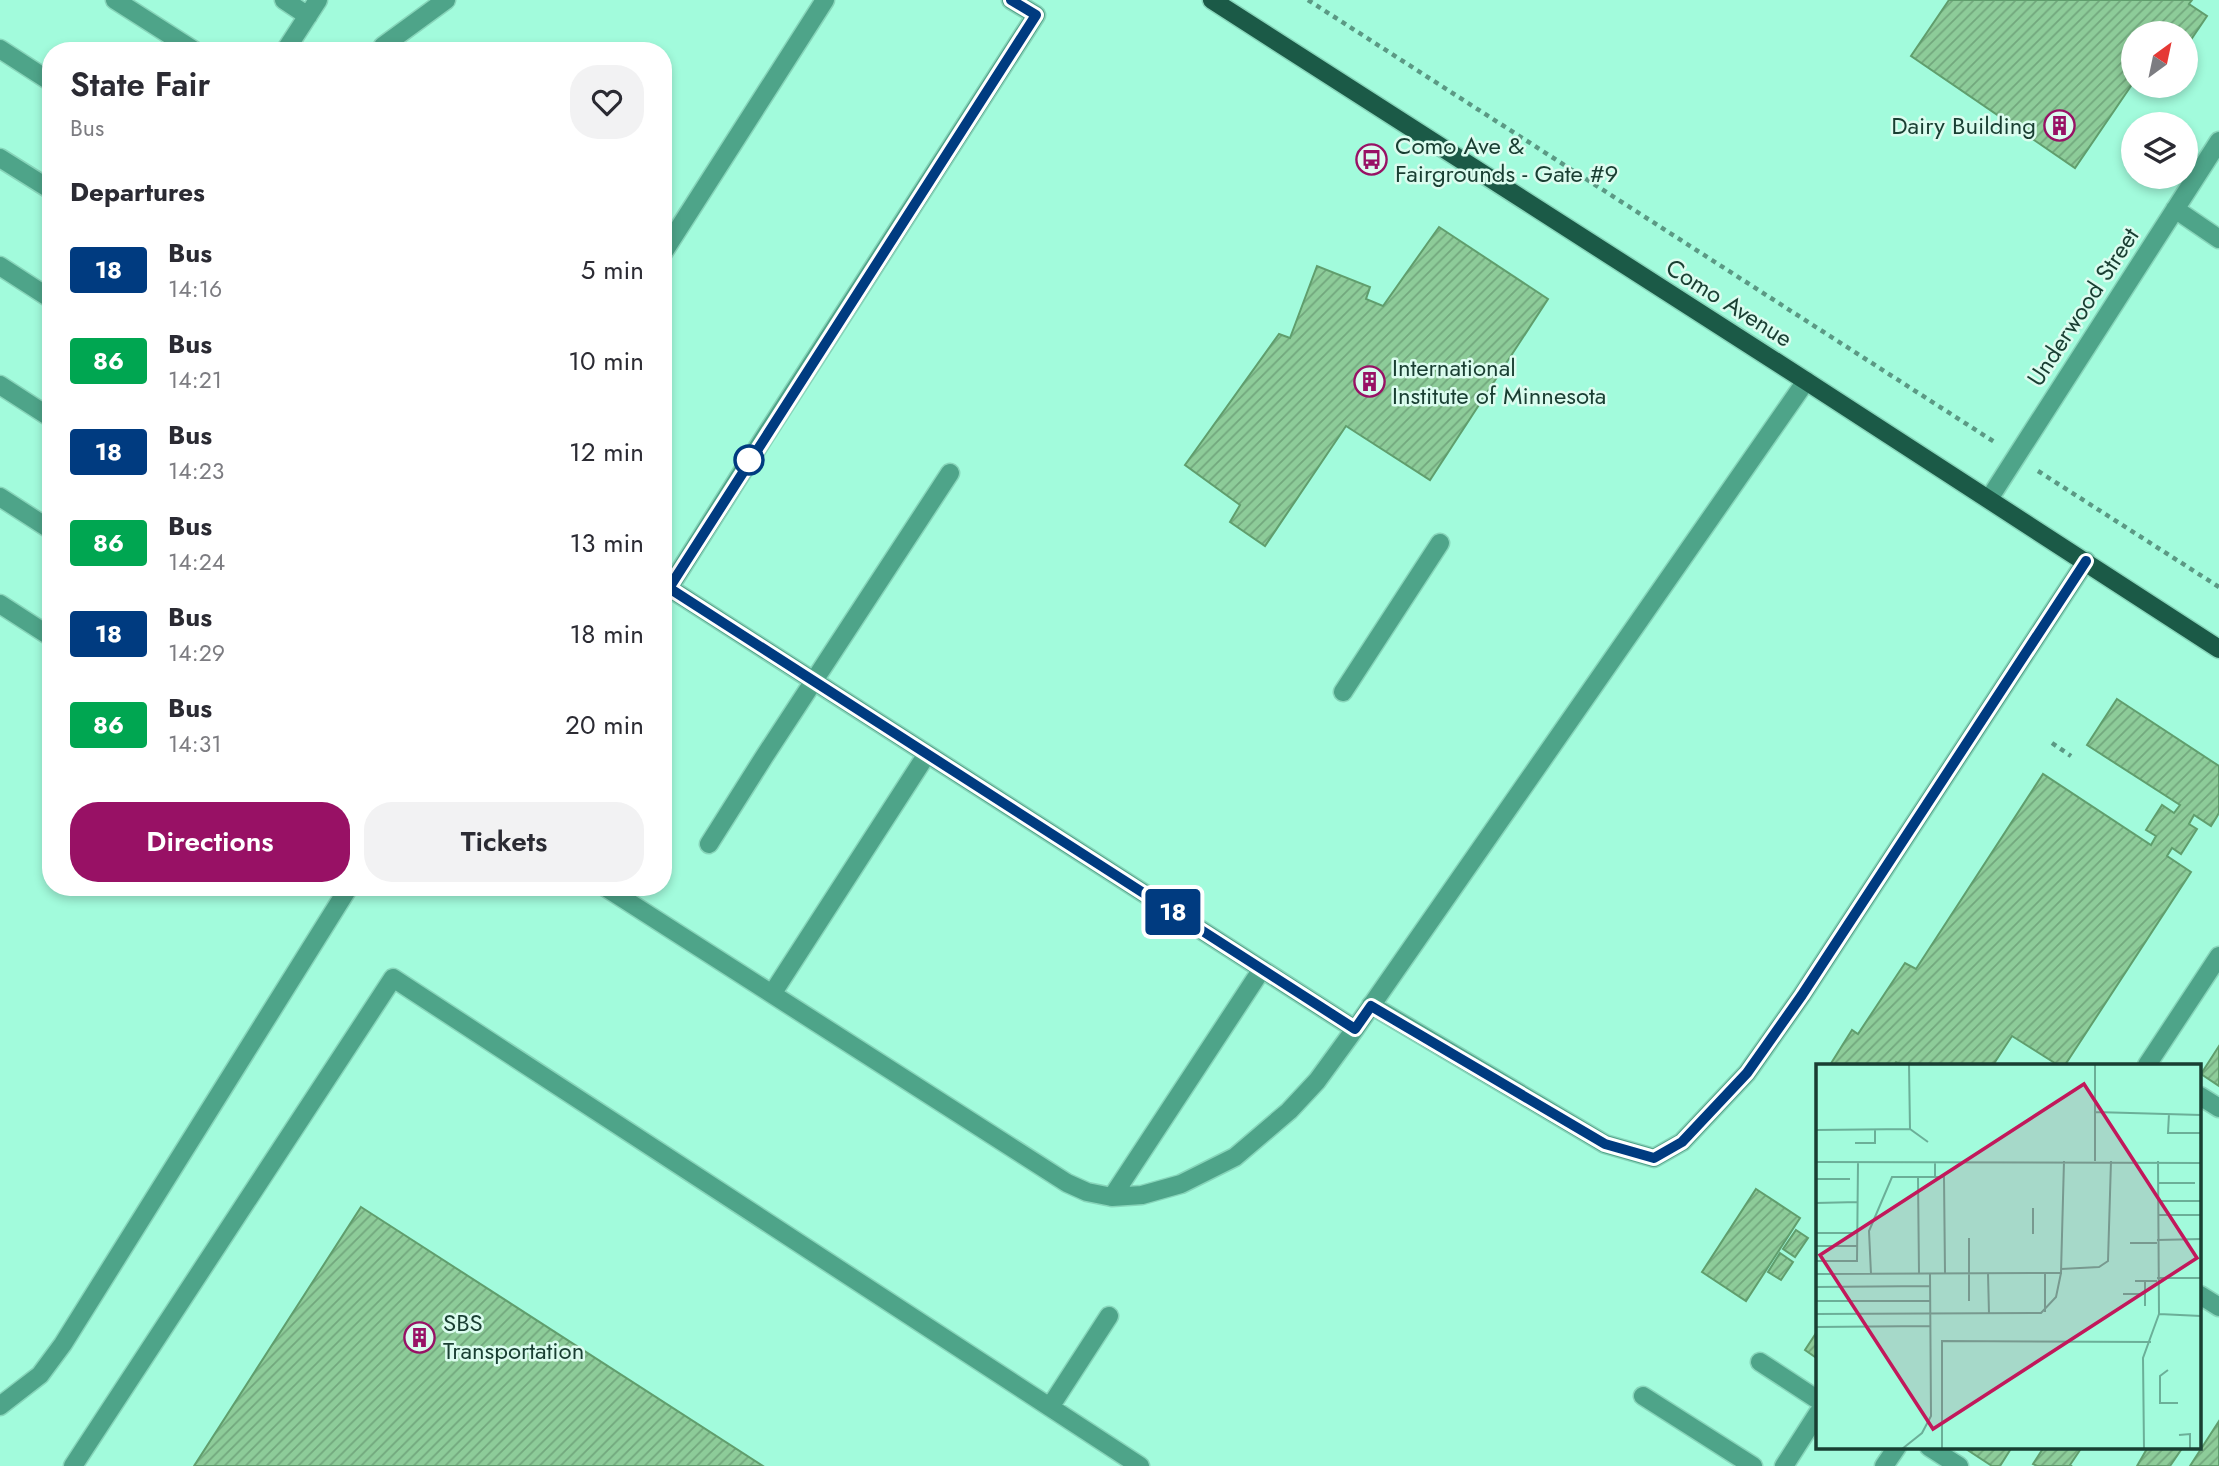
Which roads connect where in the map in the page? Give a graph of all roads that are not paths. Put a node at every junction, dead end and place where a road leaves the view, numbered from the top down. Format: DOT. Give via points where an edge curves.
graph roads {
  1 [pos="115,0"];
  2 [pos="284,0"];
  3 [pos="318,0"];
  4 [pos="446,0"];
  5 [pos="825,0"];
  6 [pos="1011,0"];
  7 [pos="1212,0"];
  8 [pos="308,16"];
  9 [pos="181,42"];
  10 [pos="291,42"];
  11 [pos="388,42"];
  12 [pos="0,49"];
  13 [pos="42,76"];
  14 [pos="2219,141"];
  15 [pos="0,158"];
  16 [pos="42,184"];
  17 [pos="2175,209"];
  18 [pos="672,239"];
  19 [pos="2219,239"];
  20 [pos="0,267"];
  21 [pos="42,293"];
  22 [pos="1806,381"];
  23 [pos="0,385"];
  24 [pos="42,412"];
  25 [pos="950,473"];
  26 [pos="0,498"];
  27 [pos="1989,499"];
  28 [pos="42,524"];
  29 [pos="1440,543"];
  30 [pos="2086,561"];
  31 [pos="672,577"];
  32 [pos="672,590"];
  33 [pos="0,604"];
  34 [pos="42,631"];
  35 [pos="2219,649"];
  36 [pos="814,681"];
  37 [pos="1343,692"];
  38 [pos="927,754"];
  39 [pos="709,844"];
  40 [pos="343,896"];
  41 [pos="619,896"];
  42 [pos="2219,956"];
  43 [pos="1262,969"];
  44 [pos="2213,979"];
  45 [pos="772,994"];
  46 [pos="1371,1006"];
  47 [pos="1355,1029"];
  48 [pos="2150,1064"];
  49 [pos="2202,1097"];
  50 [pos="2219,1108"];
  51 [pos="1112,1197"];
  52 [pos="2202,1296"];
  53 [pos="2219,1307"];
  54 [pos="1109,1316"];
  55 [pos="1760,1362"];
  56 [pos="1643,1396"];
  57 [pos="1816,1398"];
  58 [pos="0,1406"];
  59 [pos="1050,1407"];
  60 [pos="1816,1416"];
  61 [pos="1894,1448"];
  62 [pos="1931,1448"];
  63 [pos="74,1466"];
  64 [pos="1140,1466"];
  65 [pos="1753,1466"];
  66 [pos="1784,1466"];
  67 [pos="1884,1466"];
  68 [pos="1959,1466"];
  1 -- 9 [label="street"];
  2 -- 8 [label="street"];
  3 -- 8 [label="street"];
  4 -- 11 [label="street"];
  5 -- 18 [label="street"];
  6 -- 31 [label="street" via="1036,15"];
  7 -- 22 [label="main road, Como Avenue"];
  8 -- 10 [label="street"];
  12 -- 13 [label="street"];
  14 -- 17 [label="street, Underwood Street"];
  15 -- 16 [label="street"];
  17 -- 19 [label="street"];
  17 -- 27 [label="street, Underwood Street"];
  20 -- 21 [label="street"];
  22 -- 27 [label="main road, Como Avenue"];
  22 -- 46 [label="street"];
  23 -- 24 [label="street"];
  25 -- 36 [label="street"];
  26 -- 28 [label="street"];
  27 -- 30 [label="main road, Como Avenue"];
  29 -- 37 [label="street"];
  30 -- 35 [label="main road, Como Avenue"];
  30 -- 46 [label="street" via="1802,995 1747,1073 1682,1142 1654,1158 1605,1144"];
  32 -- 36 [label="street"];
  33 -- 34 [label="street"];
  36 -- 38 [label="street"];
  36 -- 39 [label="street"];
  38 -- 43 [label="street"];
  38 -- 45 [label="street"];
  40 -- 58 [label="street" via="64,1345 40,1375"];
  41 -- 45 [label="street"];
  42 -- 44 [label="street"];
  43 -- 47 [label="street"];
  43 -- 51 [label="street"];
  44 -- 48 [label="street"];
  45 -- 51 [label="street" via="1067,1183"];
  46 -- 47 [label="street"];
  47 -- 51 [label="street" via="1289,1111 1235,1157 1181,1184 1142,1195"];
  49 -- 50 [label="street"];
  52 -- 53 [label="street"];
  54 -- 59 [label="street"];
  55 -- 57 [label="street"];
  56 -- 65 [label="street"];
  59 -- 63 [label="street" via="393,978"];
  59 -- 64 [label="street"];
  60 -- 66 [label="street"];
  61 -- 67 [label="street"];
  62 -- 68 [label="street"];
}
